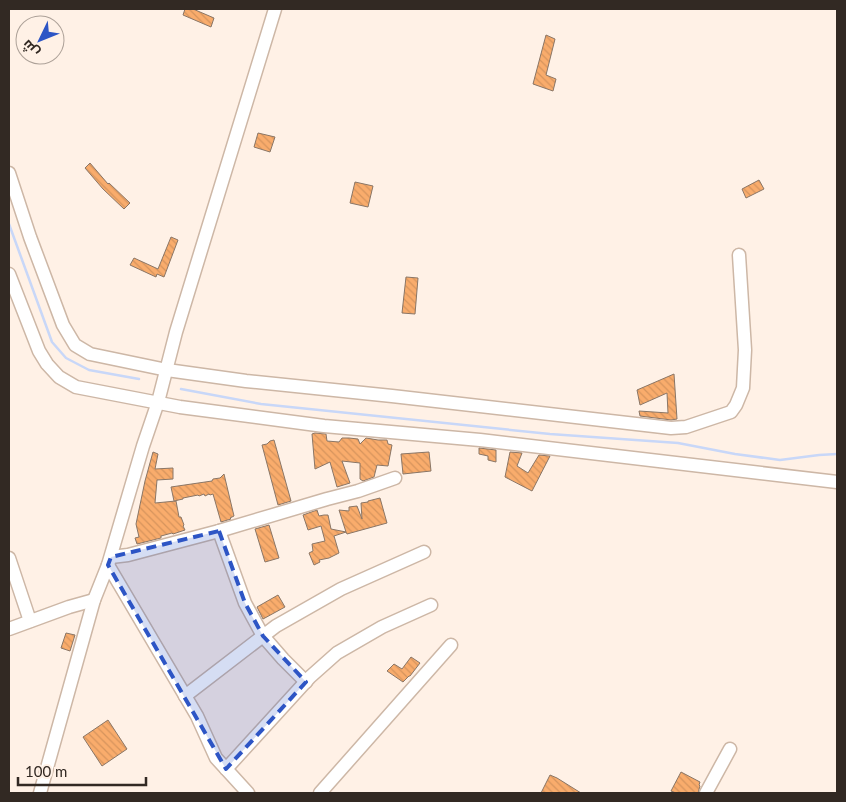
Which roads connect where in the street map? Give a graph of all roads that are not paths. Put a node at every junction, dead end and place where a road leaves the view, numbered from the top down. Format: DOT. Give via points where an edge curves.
graph roads {
  1 [pos="275,9"];
  2 [pos="9,173"];
  3 [pos="739,254"];
  4 [pos="9,274"];
  5 [pos="167,370"];
  6 [pos="158,402"];
  7 [pos="395,478"];
  8 [pos="837,482"];
  9 [pos="219,531"];
  10 [pos="424,552"];
  11 [pos="9,558"];
  12 [pos="110,561"];
  13 [pos="94,600"];
  14 [pos="432,605"];
  15 [pos="30,621"];
  16 [pos="9,629"];
  17 [pos="263,636"];
  18 [pos="451,644"];
  19 [pos="306,682"];
  20 [pos="186,696"];
  21 [pos="730,749"];
  22 [pos="226,769"];
  23 [pos="40,793"];
  24 [pos="248,793"];
  25 [pos="320,793"];
  26 [pos="706,793"];
  1 -- 5 [label="street"];
  2 -- 5 [label="street" via="63,325 75,346 90,354"];
  3 -- 5 [label="street" via="746,350 742,388 731,412 686,427 671,428"];
  4 -- 6 [label="street" via="39,351 59,378 76,387"];
  5 -- 6 [label="street"];
  6 -- 8 [label="street" via="324,426 480,440"];
  6 -- 12 [label="street"];
  7 -- 9 [label="street"];
  9 -- 12 [label="street"];
  9 -- 17 [label="street" via="245,603"];
  10 -- 17 [label="street" via="341,589"];
  11 -- 15 [label="street"];
  12 -- 13 [label="street"];
  12 -- 20 [label="street"];
  13 -- 15 [label="street"];
  13 -- 23 [label="street"];
  14 -- 19 [label="street" via="382,626 337,653"];
  15 -- 16 [label="street"];
  17 -- 19 [label="street"];
  17 -- 20 [label="street"];
  18 -- 25 [label="street"];
  19 -- 22 [label="street"];
  20 -- 22 [label="street" via="216,758"];
  21 -- 26 [label="street"];
  22 -- 24 [label="street"];
}
